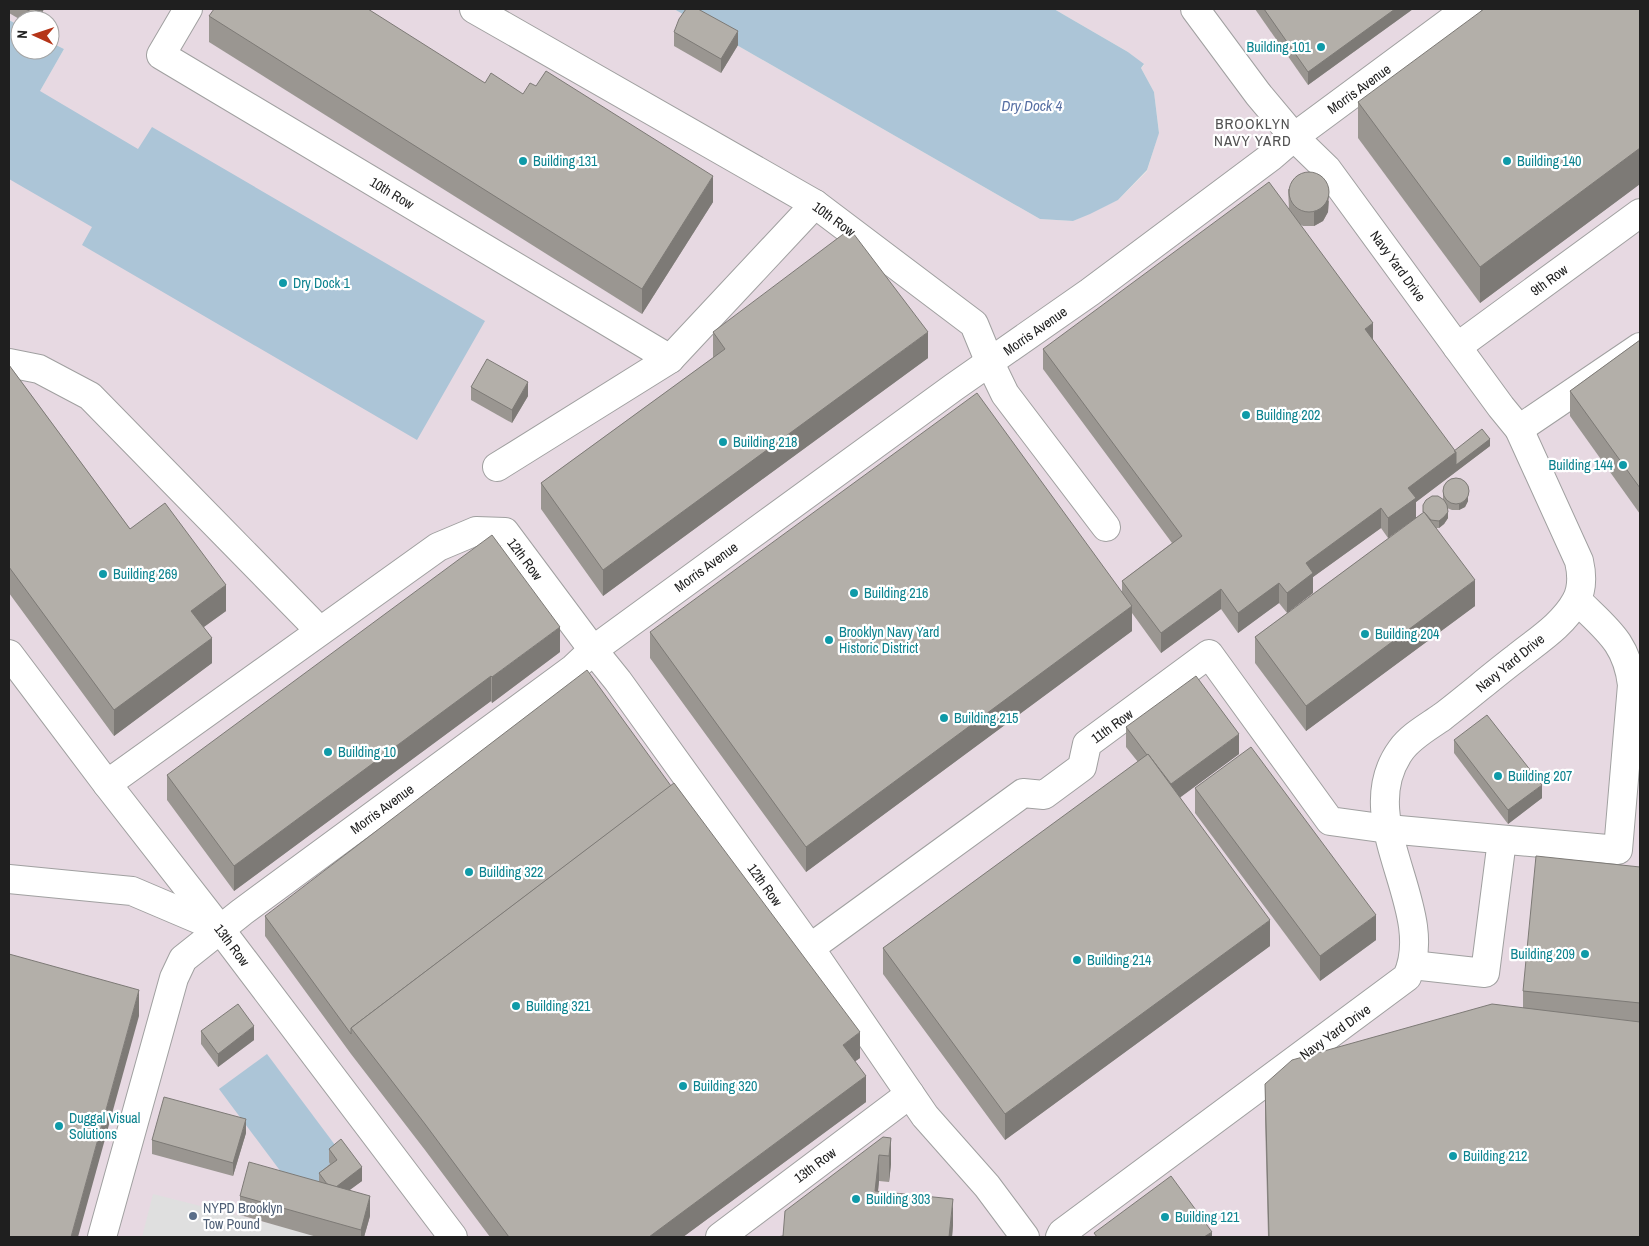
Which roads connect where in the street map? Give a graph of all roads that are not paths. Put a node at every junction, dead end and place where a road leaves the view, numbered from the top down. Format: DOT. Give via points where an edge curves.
graph roads {
  1 [pos="188,9"];
  2 [pos="474,9"];
  3 [pos="1195,9"];
  4 [pos="1467,9"];
  5 [pos="1294,137"];
  6 [pos="815,204"];
  7 [pos="1640,213"];
  8 [pos="1457,347"];
  9 [pos="1640,347"];
  10 [pos="670,359"];
  11 [pos="990,363"];
  12 [pos="9,364"];
  13 [pos="1519,429"];
  14 [pos="496,467"];
  15 [pos="1106,527"];
  16 [pos="1577,600"];
  17 [pos="320,631"];
  18 [pos="593,650"];
  19 [pos="9,654"];
  20 [pos="107,784"];
  21 [pos="1388,829"];
  22 [pos="1502,840"];
  23 [pos="9,880"];
  24 [pos="220,929"];
  25 [pos="810,948"];
  26 [pos="1412,964"];
  27 [pos="910,1094"];
  28 [pos="102,1237"];
  29 [pos="453,1237"];
  30 [pos="720,1237"];
  31 [pos="1025,1237"];
  32 [pos="1060,1237"];
  1 -- 10 [label="street, 10th Row" via="161,55"];
  2 -- 6 [label="street, 10th Row"];
  3 -- 5 [label="street, Navy Yard Drive"];
  4 -- 5 [label="street, Morris Avenue"];
  5 -- 8 [label="street, Navy Yard Drive" via="1326,169"];
  5 -- 11 [label="street, Morris Avenue" via="1090,292"];
  6 -- 10 [label="street"];
  6 -- 11 [label="street, 10th Row" via="974,324"];
  7 -- 8 [label="street, 9th Row"];
  8 -- 13 [label="street, Navy Yard Drive"];
  9 -- 13 [label="street"];
  10 -- 14 [label="street"];
  11 -- 15 [label="street, 10th Row" via="1005,394"];
  11 -- 18 [label="street, Morris Avenue"];
  12 -- 17 [label="street" via="39,369 90,396"];
  13 -- 16 [label="street, Navy Yard Drive" via="1579,560 1582,578"];
  16 -- 21 [label="street, Navy Yard Drive" via="1556,625 1401,750 1386,788"];
  16 -- 22 [label="street" via="1620,645 1630,672 1632,685 1618,850"];
  17 -- 18 [label="street, 12th Row" via="438,547 476,531 505,532"];
  17 -- 20 [label="street"];
  18 -- 24 [label="street, Morris Avenue" via="566,674"];
  18 -- 25 [label="street, 12th Row"];
  19 -- 20 [label="street, 13th Row"];
  20 -- 24 [label="street, 13th Row"];
  21 -- 22 [label="street"];
  21 -- 25 [label="street, 11th Row" via="1330,821 1209,654 1087,744 1082,767 1052,790 1044,795 1023,793"];
  21 -- 26 [label="street, Navy Yard Drive" via="1412,920"];
  22 -- 26 [label="street" via="1485,973"];
  23 -- 24 [label="street" via="132,891"];
  24 -- 28 [label="street, Morris Avenue" via="183,959 176,970"];
  24 -- 29 [label="street, 13th Row"];
  25 -- 27 [label="street, 12th Row"];
  26 -- 32 [label="street, Navy Yard Drive" via="1401,983"];
  27 -- 30 [label="street, 13th Row"];
  27 -- 31 [label="street, 12th Row" via="924,1116 987,1186"];
}
